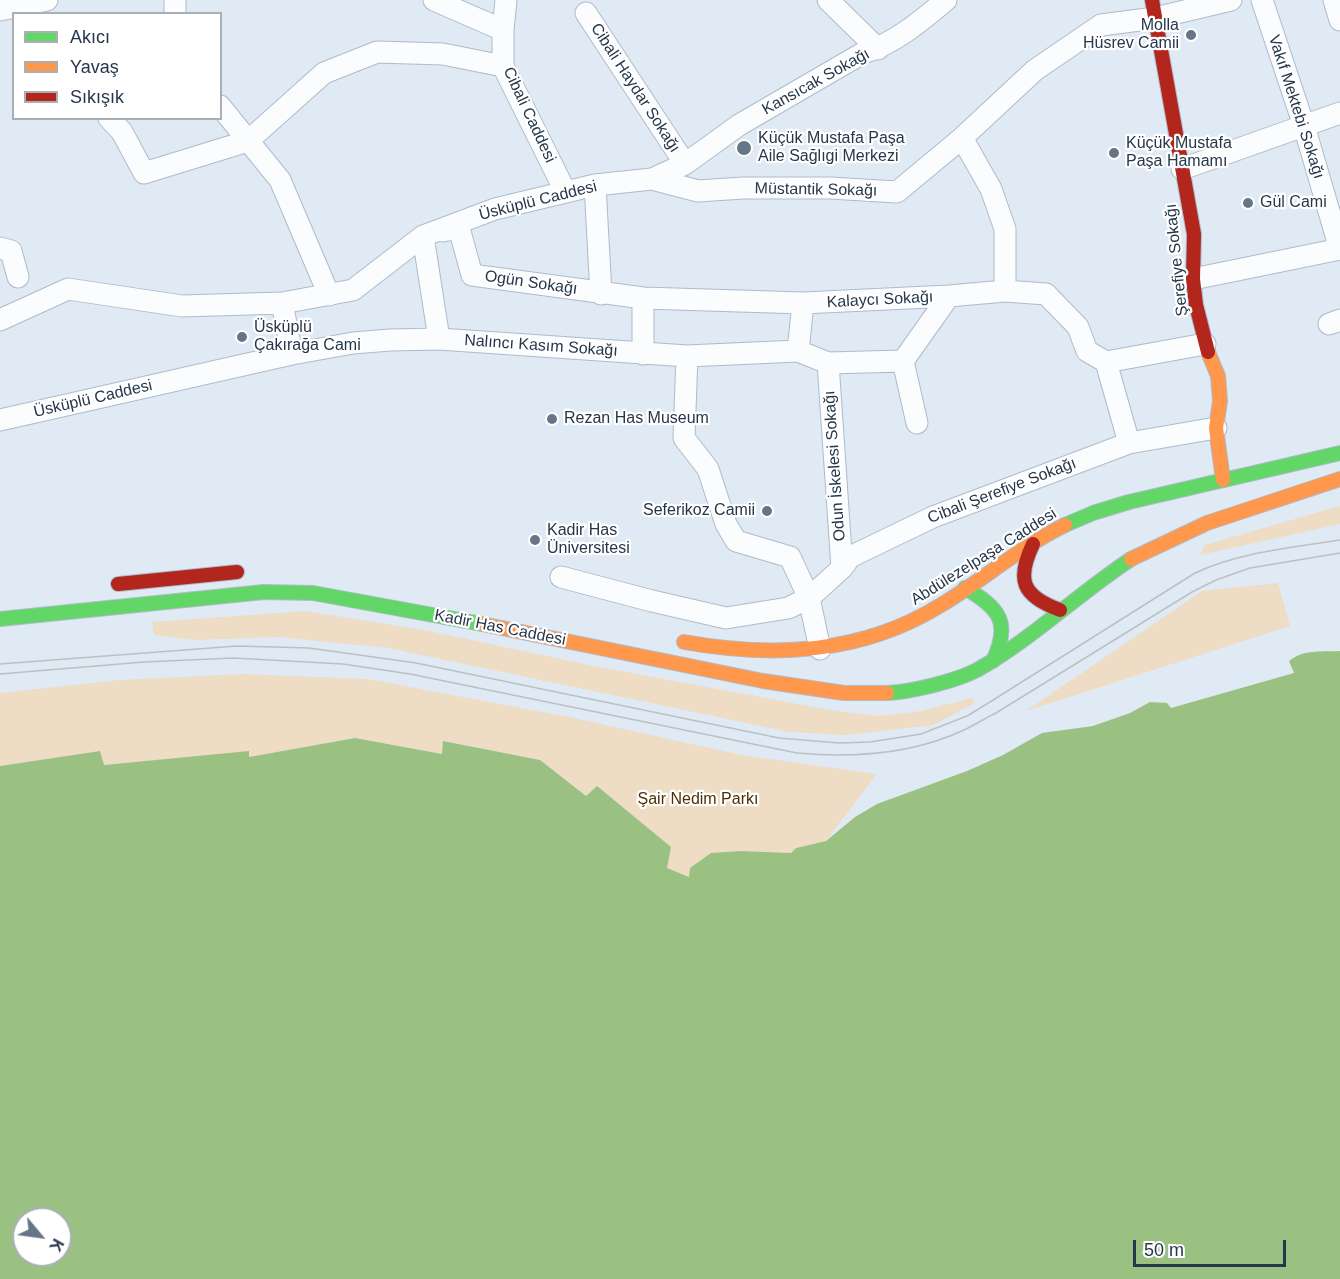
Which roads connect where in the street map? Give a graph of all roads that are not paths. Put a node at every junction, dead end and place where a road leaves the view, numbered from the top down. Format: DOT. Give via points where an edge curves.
graph roads {
  1 [pos="48,0"];
  2 [pos="434,0"];
  3 [pos="506,0"];
  4 [pos="828,0"];
  5 [pos="946,0"];
  6 [pos="1231,0"];
  7 [pos="1262,0"];
  8 [pos="1334,0"];
  9 [pos="1153,9"];
  10 [pos="0,10"];
  11 [pos="586,13"];
  12 [pos="1340,20"];
  13 [pos="503,30"];
  14 [pos="878,49"];
  15 [pos="503,66"];
  16 [pos="222,108"];
  17 [pos="1340,113"];
  18 [pos="111,120"];
  19 [pos="1304,126"];
  20 [pos="962,138"];
  21 [pos="248,141"];
  22 [pos="685,164"];
  23 [pos="1182,169"];
  24 [pos="652,179"];
  25 [pos="595,185"];
  26 [pos="565,192"];
  27 [pos="423,236"];
  28 [pos="0,248"];
  29 [pos="1340,249"];
  30 [pos="18,277"];
  31 [pos="1192,279"];
  32 [pos="1005,291"];
  33 [pos="601,294"];
  34 [pos="329,295"];
  35 [pos="949,296"];
  36 [pos="643,298"];
  37 [pos="282,303"];
  38 [pos="803,303"];
  39 [pos="0,320"];
  40 [pos="439,339"];
  41 [pos="1205,344"];
  42 [pos="798,351"];
  43 [pos="292,354"];
  44 [pos="643,354"];
  45 [pos="687,356"];
  46 [pos="903,361"];
  47 [pos="1106,362"];
  48 [pos="828,363"];
  49 [pos="0,420"];
  50 [pos="917,423"];
  51 [pos="1216,429"];
  52 [pos="1129,443"];
  53 [pos="1340,453"];
  54 [pos="1340,479"];
  55 [pos="1223,480"];
  56 [pos="1033,544"];
  57 [pos="842,568"];
  58 [pos="252,571"];
  59 [pos="561,576"];
  60 [pos="104,586"];
  61 [pos="965,588"];
  62 [pos="809,598"];
  63 [pos="1060,610"];
  64 [pos="0,619"];
  65 [pos="674,640"];
  66 [pos="820,649"];
  67 [pos="993,661"];
  1 -- 10 [label="street"];
  2 -- 13 [label="street"];
  3 -- 13 [label="street, Cibali Caddesi"];
  4 -- 14 [label="street"];
  5 -- 14 [label="street, Kansıcak Sokağı"];
  6 -- 9 [label="street, Müstantik Sokağı"];
  7 -- 19 [label="street, Vakıf Mektebi Sokağı"];
  8 -- 12 [label="street"];
  9 -- 20 [label="street, Müstantik Sokağı" via="1101,25 1035,70"];
  9 -- 23 [label="main road, Şerefiye Sokağı"];
  11 -- 22 [label="street, Cibali Haydar Sokağı"];
  13 -- 15 [label="street, Cibali Caddesi"];
  14 -- 22 [label="street, Kansıcak Sokağı" via="863,53 749,119"];
  15 -- 21 [label="street" via="444,54 377,52 324,73"];
  15 -- 26 [label="street, Cibali Caddesi"];
  16 -- 21 [label="street"];
  17 -- 19 [label="street"];
  18 -- 21 [label="street" via="122,132 144,173"];
  19 -- 23 [label="street"];
  19 -- 29 [label="street, Vakıf Mektebi Sokağı"];
  20 -- 24 [label="street, Müstantik Sokağı" via="897,192 830,188 698,191"];
  20 -- 32 [label="street" via="991,189 1005,229"];
  21 -- 34 [label="street" via="280,180"];
  22 -- 24 [label="street, Üsküplü Caddesi"];
  23 -- 31 [label="main road, Şerefiye Sokağı" via="1194,234"];
  24 -- 25 [label="street, Üsküplü Caddesi"];
  25 -- 26 [label="street, Üsküplü Caddesi"];
  25 -- 33 [label="street"];
  26 -- 27 [label="street, Üsküplü Caddesi" via="495,208"];
  27 -- 33 [label="street, Ogün Sokağı" via="459,228 472,275"];
  27 -- 34 [label="street, Üsküplü Caddesi" via="353,290"];
  27 -- 40 [label="street"];
  28 -- 30 [label="street" via="11,251"];
  29 -- 31 [label="street"];
  31 -- 41 [label="main road, Şerefiye Sokağı"];
  32 -- 35 [label="street, Kalaycı Sokağı"];
  32 -- 47 [label="street, Kalaycı Sokağı" via="1046,294 1078,327 1087,351"];
  33 -- 36 [label="street, Kalaycı Sokağı"];
  34 -- 37 [label="street, Üsküplü Caddesi"];
  35 -- 38 [label="street, Kalaycı Sokağı"];
  35 -- 46 [label="street"];
  36 -- 38 [label="street, Kalaycı Sokağı"];
  36 -- 44 [label="street"];
  37 -- 39 [label="street, Üsküplü Caddesi" via="182,306 68,289"];
  37 -- 43 [label="street"];
  38 -- 42 [label="street"];
  40 -- 43 [label="street, Üsküplü Caddesi" via="353,343"];
  40 -- 44 [label="street, Nalıncı Kasım Sokağı"];
  41 -- 47 [label="street"];
  41 -- 51 [label="main road, Şerefiye Sokağı" via="1218,376"];
  42 -- 45 [label="street"];
  42 -- 48 [label="street"];
  43 -- 49 [label="street, Üsküplü Caddesi"];
  44 -- 45 [label="street, Nalıncı Kasım Sokağı"];
  45 -- 62 [label="street" via="684,438 708,469 726,524 736,541 790,557"];
  46 -- 48 [label="street"];
  46 -- 50 [label="street"];
  47 -- 52 [label="street"];
  48 -- 57 [label="street, Odun İskelesi Sokağı"];
  51 -- 52 [label="street, Cibali Şerefiye Sokağı"];
  51 -- 55 [label="main road, Şerefiye Sokağı"];
  52 -- 57 [label="street, Cibali Şerefiye Sokağı" via="933,517 850,557"];
  53 -- 55 [label="main road, Abdülezelpaşa Caddesi"];
  54 -- 63 [label="main road" via="1217,520 1145,551"];
  55 -- 56 [label="main road, Abdülezelpaşa Caddesi" via="1122,504 1076,520"];
  56 -- 61 [label="main road, Abdülezelpaşa Caddesi"];
  56 -- 63 [label="main road" via="1024,560 1024,584 1031,595"];
  57 -- 62 [label="street, Cibali Şerefiye Sokağı"];
  58 -- 60 [label="main road"];
  59 -- 62 [label="street" via="726,618 788,608"];
  61 -- 66 [label="main road, Abdülezelpaşa Caddesi" via="886,634"];
  61 -- 67 [label="main road" via="982,597 1000,615 1002,639"];
  62 -- 66 [label="street"];
  63 -- 67 [label="main road"];
  64 -- 67 [label="main road, Kadir Has Caddesi" via="290,591 397,607 763,681 844,693 912,690 957,679"];
  65 -- 66 [label="main road" via="732,651"];
}
